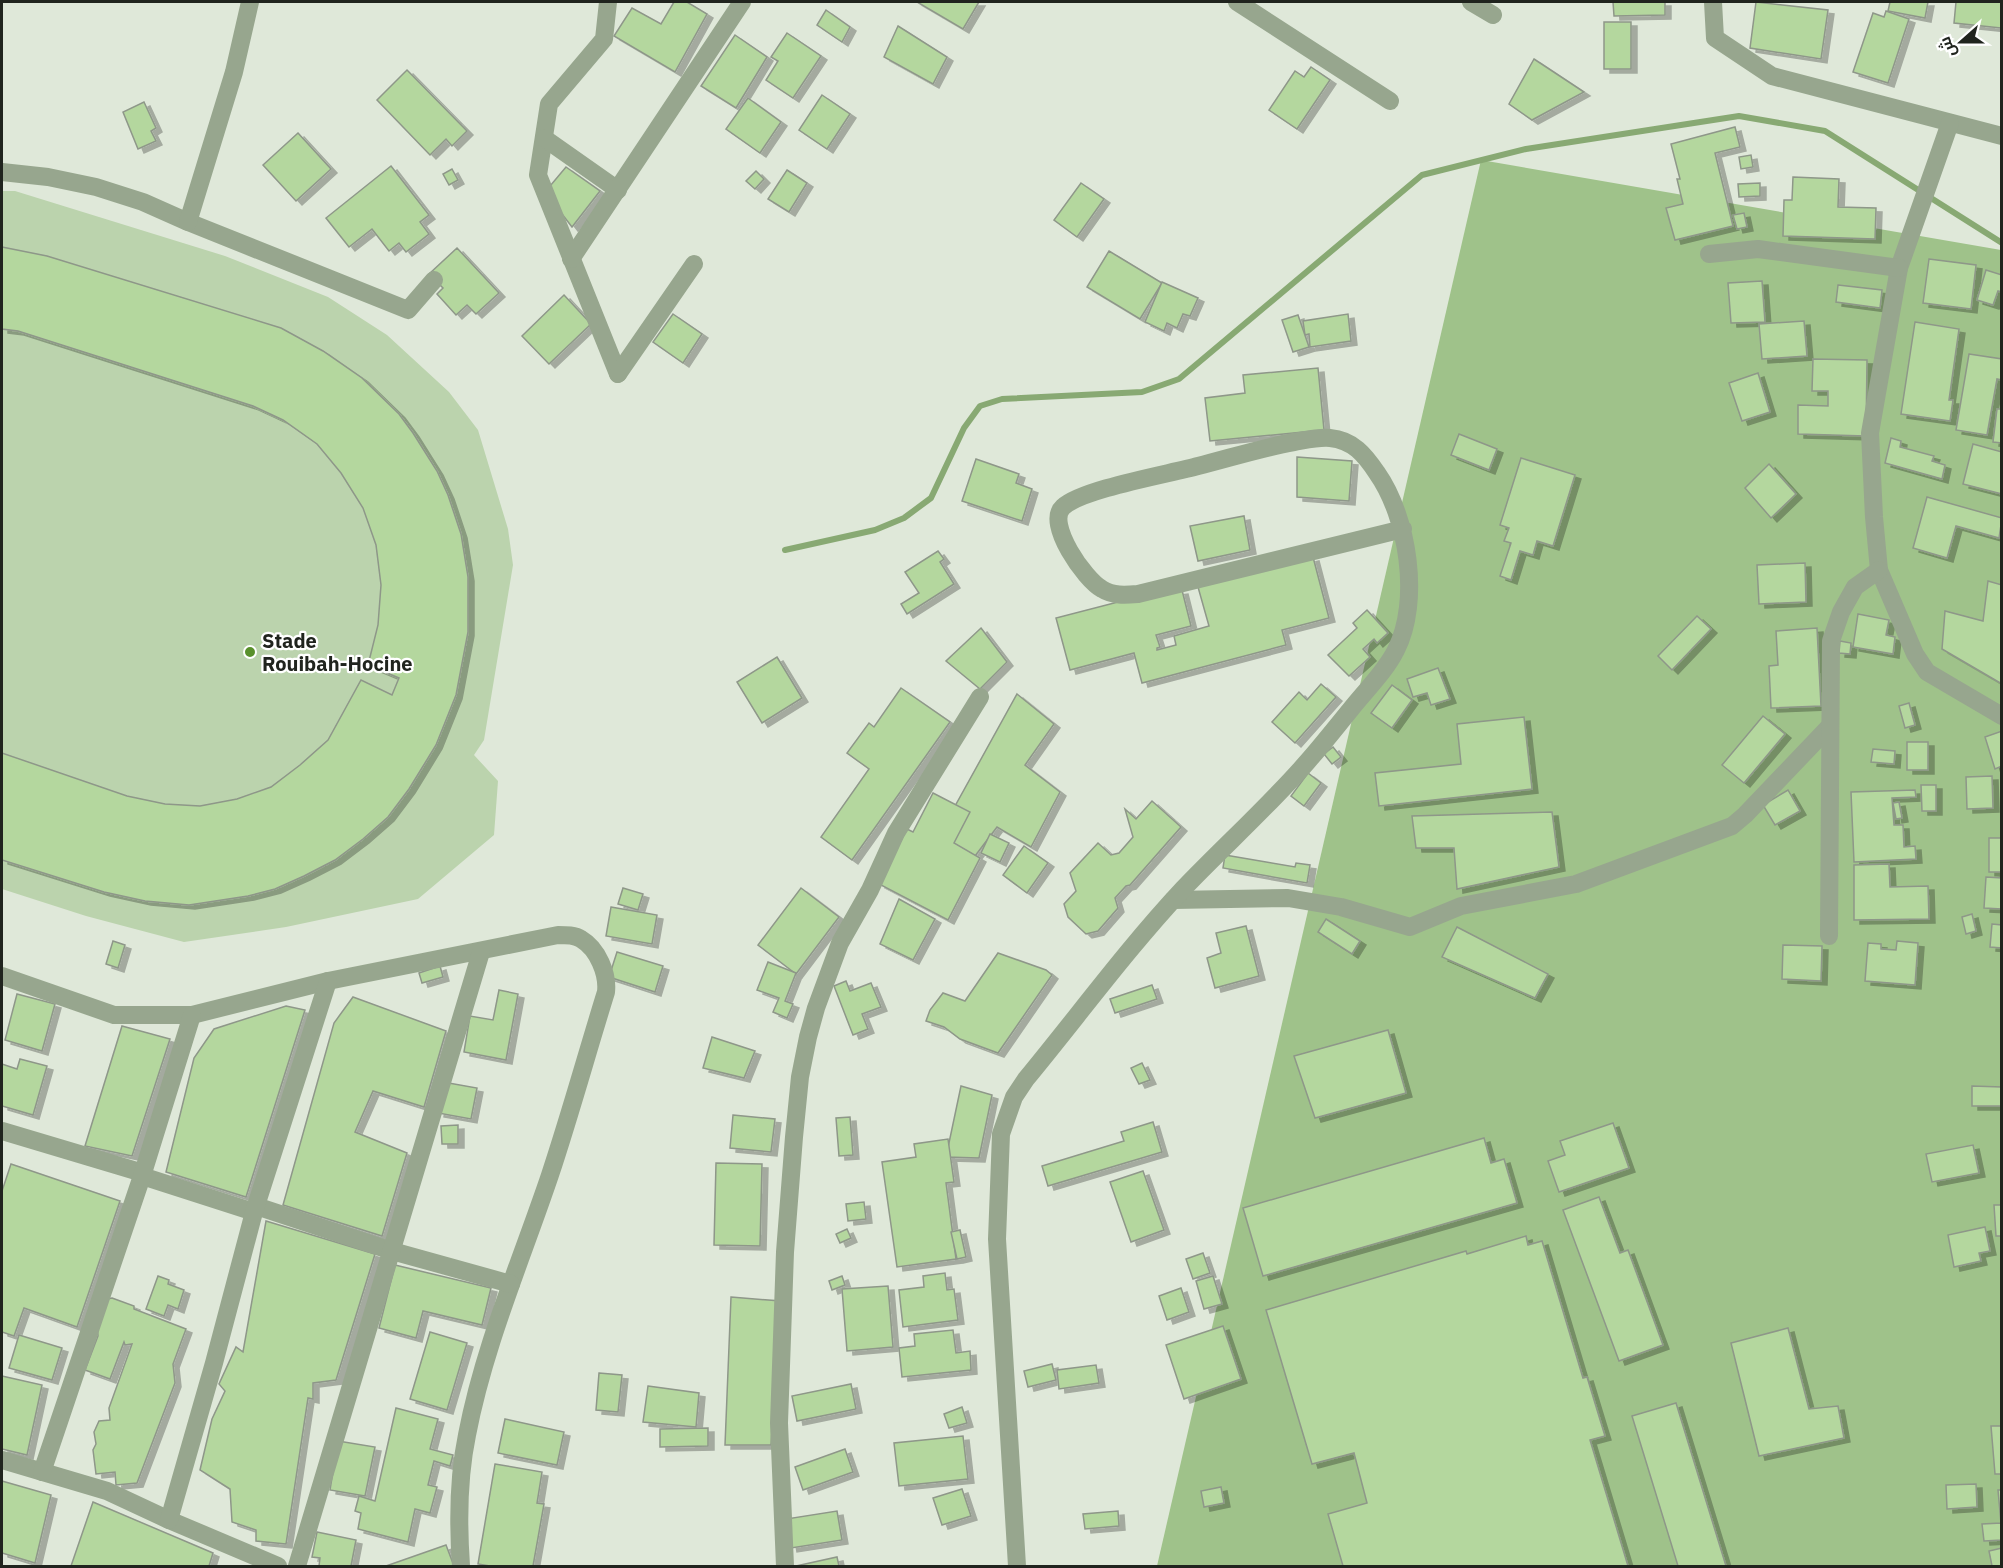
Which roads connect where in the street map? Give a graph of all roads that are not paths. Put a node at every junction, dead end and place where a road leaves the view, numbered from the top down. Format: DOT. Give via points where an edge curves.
graph roads {
  1 [pos="250,2"];
  2 [pos="608,2"];
  3 [pos="742,2"];
  4 [pos="1237,2"];
  5 [pos="1471,2"];
  6 [pos="1713,2"];
  7 [pos="1493,15"];
  8 [pos="1390,101"];
  9 [pos="1950,123"];
  10 [pos="2001,136"];
  11 [pos="544,138"];
  12 [pos="2,172"];
  13 [pos="618,190"];
  14 [pos="188,222"];
  15 [pos="1709,254"];
  16 [pos="571,259"];
  17 [pos="694,264"];
  18 [pos="1899,268"];
  19 [pos="434,280"];
  20 [pos="1403,529"];
  21 [pos="1879,570"];
  22 [pos="980,697"];
  23 [pos="2001,716"];
  24 [pos="1830,727"];
  25 [pos="1173,900"];
  26 [pos="1829,936"];
  27 [pos="481,952"];
  28 [pos="2,976"];
  29 [pos="328,981"];
  30 [pos="192,1015"];
  31 [pos="2,1131"];
  32 [pos="142,1174"];
  33 [pos="255,1209"];
  34 [pos="392,1251"];
  35 [pos="511,1284"];
  36 [pos="2,1460"];
  37 [pos="42,1472"];
  38 [pos="169,1520"];
  39 [pos="236,1558"];
  40 [pos="278,1566"];
  41 [pos="297,1566"];
  42 [pos="461,1566"];
  43 [pos="785,1566"];
  44 [pos="1017,1566"];
  1 -- 14 [label="street" via="234,72"];
  2 -- 11 [label="street" via="604,39 549,104"];
  3 -- 13 [label="street"];
  4 -- 8 [label="street"];
  5 -- 7 [label="street"];
  6 -- 9 [label="street" via="1715,38 1772,76"];
  9 -- 10 [label="street"];
  9 -- 18 [label="street"];
  11 -- 13 [label="street"];
  11 -- 16 [label="street" via="538,175"];
  12 -- 14 [label="street" via="96,187"];
  13 -- 16 [label="street"];
  14 -- 19 [label="street" via="408,310"];
  15 -- 18 [label="street" via="1758,249"];
  16 -- 17 [label="street" via="618,374"];
  18 -- 21 [label="street" via="1870,433"];
  20 -- 20 [label="street" via="1124,595 1111,594 1083,573 1064,539 1058,515 1066,505 1095,492 1265,447 1329,438 1347,441 1362,452 1386,486"];
  20 -- 25 [label="street" via="1408,562 1407,599 1405,626 1396,650 1307,762"];
  21 -- 23 [label="street" via="1915,654 1927,672"];
  21 -- 24 [label="street" via="1855,587 1831,641"];
  22 -- 43 [label="street" via="896,833 840,943 808,1037 800,1077 785,1252 779,1423"];
  24 -- 25 [label="street" via="1732,826 1576,884 1461,906 1410,927 1341,906 1288,898"];
  24 -- 26 [label="street"];
  25 -- 44 [label="street" via="1026,1079 1014,1097 1001,1134 997,1239"];
  27 -- 29 [label="street"];
  27 -- 34 [label="street"];
  27 -- 35 [label="street" via="558,935 575,936 595,953 606,976 606,992 554,1163"];
  28 -- 30 [label="street" via="114,1015"];
  29 -- 30 [label="street"];
  29 -- 33 [label="street"];
  30 -- 32 [label="street"];
  31 -- 32 [label="street"];
  32 -- 33 [label="street"];
  32 -- 37 [label="street"];
  33 -- 34 [label="street"];
  33 -- 38 [label="street"];
  34 -- 35 [label="street"];
  34 -- 41 [label="street"];
  35 -- 42 [label="street" via="466,1437 460,1508"];
  36 -- 37 [label="street"];
  37 -- 38 [label="street" via="106,1491"];
  38 -- 39 [label="street"];
  39 -- 40 [label="street"];
}
